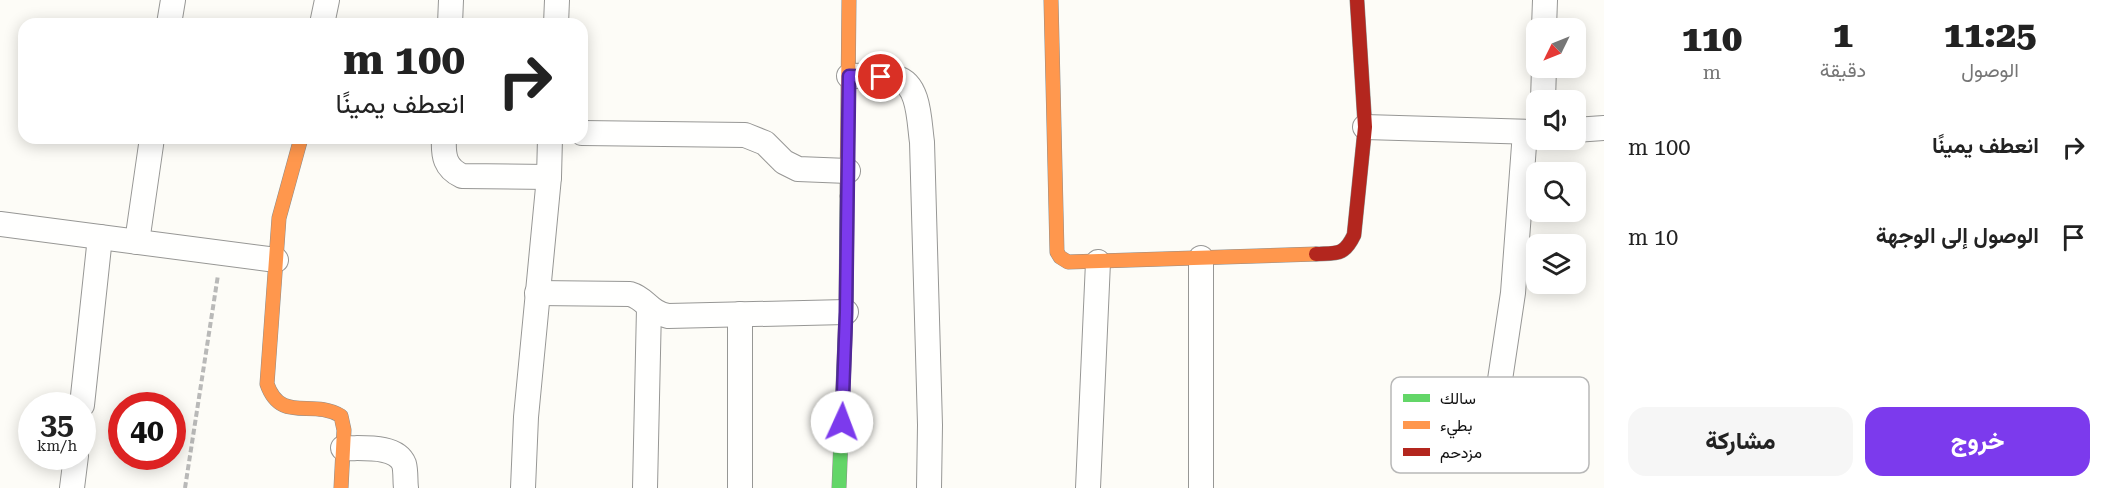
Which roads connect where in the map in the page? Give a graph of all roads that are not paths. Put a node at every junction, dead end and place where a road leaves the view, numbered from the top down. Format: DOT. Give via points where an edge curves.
graph roads {
  1 [pos="173,0"];
  2 [pos="327,0"];
  3 [pos="451,0"];
  4 [pos="557,0"];
  5 [pos="849,0"];
  6 [pos="1052,0"];
  7 [pos="1358,0"];
  8 [pos="1545,0"];
  9 [pos="170,18"];
  10 [pos="323,18"];
  11 [pos="450,18"];
  12 [pos="556,18"];
  13 [pos="1544,18"];
  14 [pos="849,76"];
  15 [pos="1365,127"];
  16 [pos="1604,128"];
  17 [pos="1586,129"];
  18 [pos="1526,132"];
  19 [pos="588,133"];
  20 [pos="151,144"];
  21 [pos="299,144"];
  22 [pos="444,144"];
  23 [pos="550,144"];
  24 [pos="1528,150"];
  25 [pos="848,171"];
  26 [pos="549,177"];
  27 [pos="0,224"];
  28 [pos="100,237"];
  29 [pos="137,242"];
  30 [pos="1201,258"];
  31 [pos="276,260"];
  32 [pos="1098,262"];
  33 [pos="537,293"];
  34 [pos="649,308"];
  35 [pos="846,312"];
  36 [pos="740,314"];
  37 [pos="1500,377"];
  38 [pos="83,392"];
  39 [pos="343,448"];
  40 [pos="74,470"];
  41 [pos="72,488"];
  42 [pos="341,488"];
  43 [pos="406,488"];
  44 [pos="523,488"];
  45 [pos="645,488"];
  46 [pos="740,488"];
  47 [pos="839,488"];
  48 [pos="929,488"];
  49 [pos="1088,488"];
  50 [pos="1201,488"];
  1 -- 9 [label="street"];
  2 -- 10 [label="street"];
  3 -- 11 [label="street"];
  4 -- 12 [label="street"];
  5 -- 14 [label="street"];
  6 -- 32 [label="street" via="1057,252 1068,262"];
  7 -- 15 [label="street"];
  8 -- 13 [label="street"];
  14 -- 25 [label="street"];
  14 -- 48 [label="street" via="897,78 906,83 915,98 922,154"];
  15 -- 18 [label="street"];
  15 -- 30 [label="street" via="1354,235 1348,248 1339,253"];
  16 -- 17 [label="street"];
  19 -- 25 [label="street" via="745,135 765,143 798,169"];
  20 -- 29 [label="street"];
  21 -- 31 [label="street" via="279,218"];
  22 -- 26 [label="street" via="447,165 462,176"];
  23 -- 26 [label="street"];
  24 -- 37 [label="street"];
  25 -- 35 [label="street"];
  26 -- 33 [label="street"];
  27 -- 28 [label="street"];
  28 -- 29 [label="street"];
  28 -- 38 [label="street"];
  29 -- 31 [label="street"];
  30 -- 32 [label="street"];
  30 -- 50 [label="street"];
  31 -- 39 [label="street" via="267,368 269,396 286,407 336,411 343,422"];
  32 -- 49 [label="street"];
  33 -- 34 [label="street" via="630,294 641,298"];
  33 -- 44 [label="street"];
  34 -- 36 [label="street" via="668,316"];
  34 -- 45 [label="street"];
  35 -- 36 [label="street"];
  35 -- 47 [label="street"];
  36 -- 46 [label="street"];
  39 -- 42 [label="street"];
  39 -- 43 [label="street" via="397,455 404,465"];
  40 -- 41 [label="street"];
}
